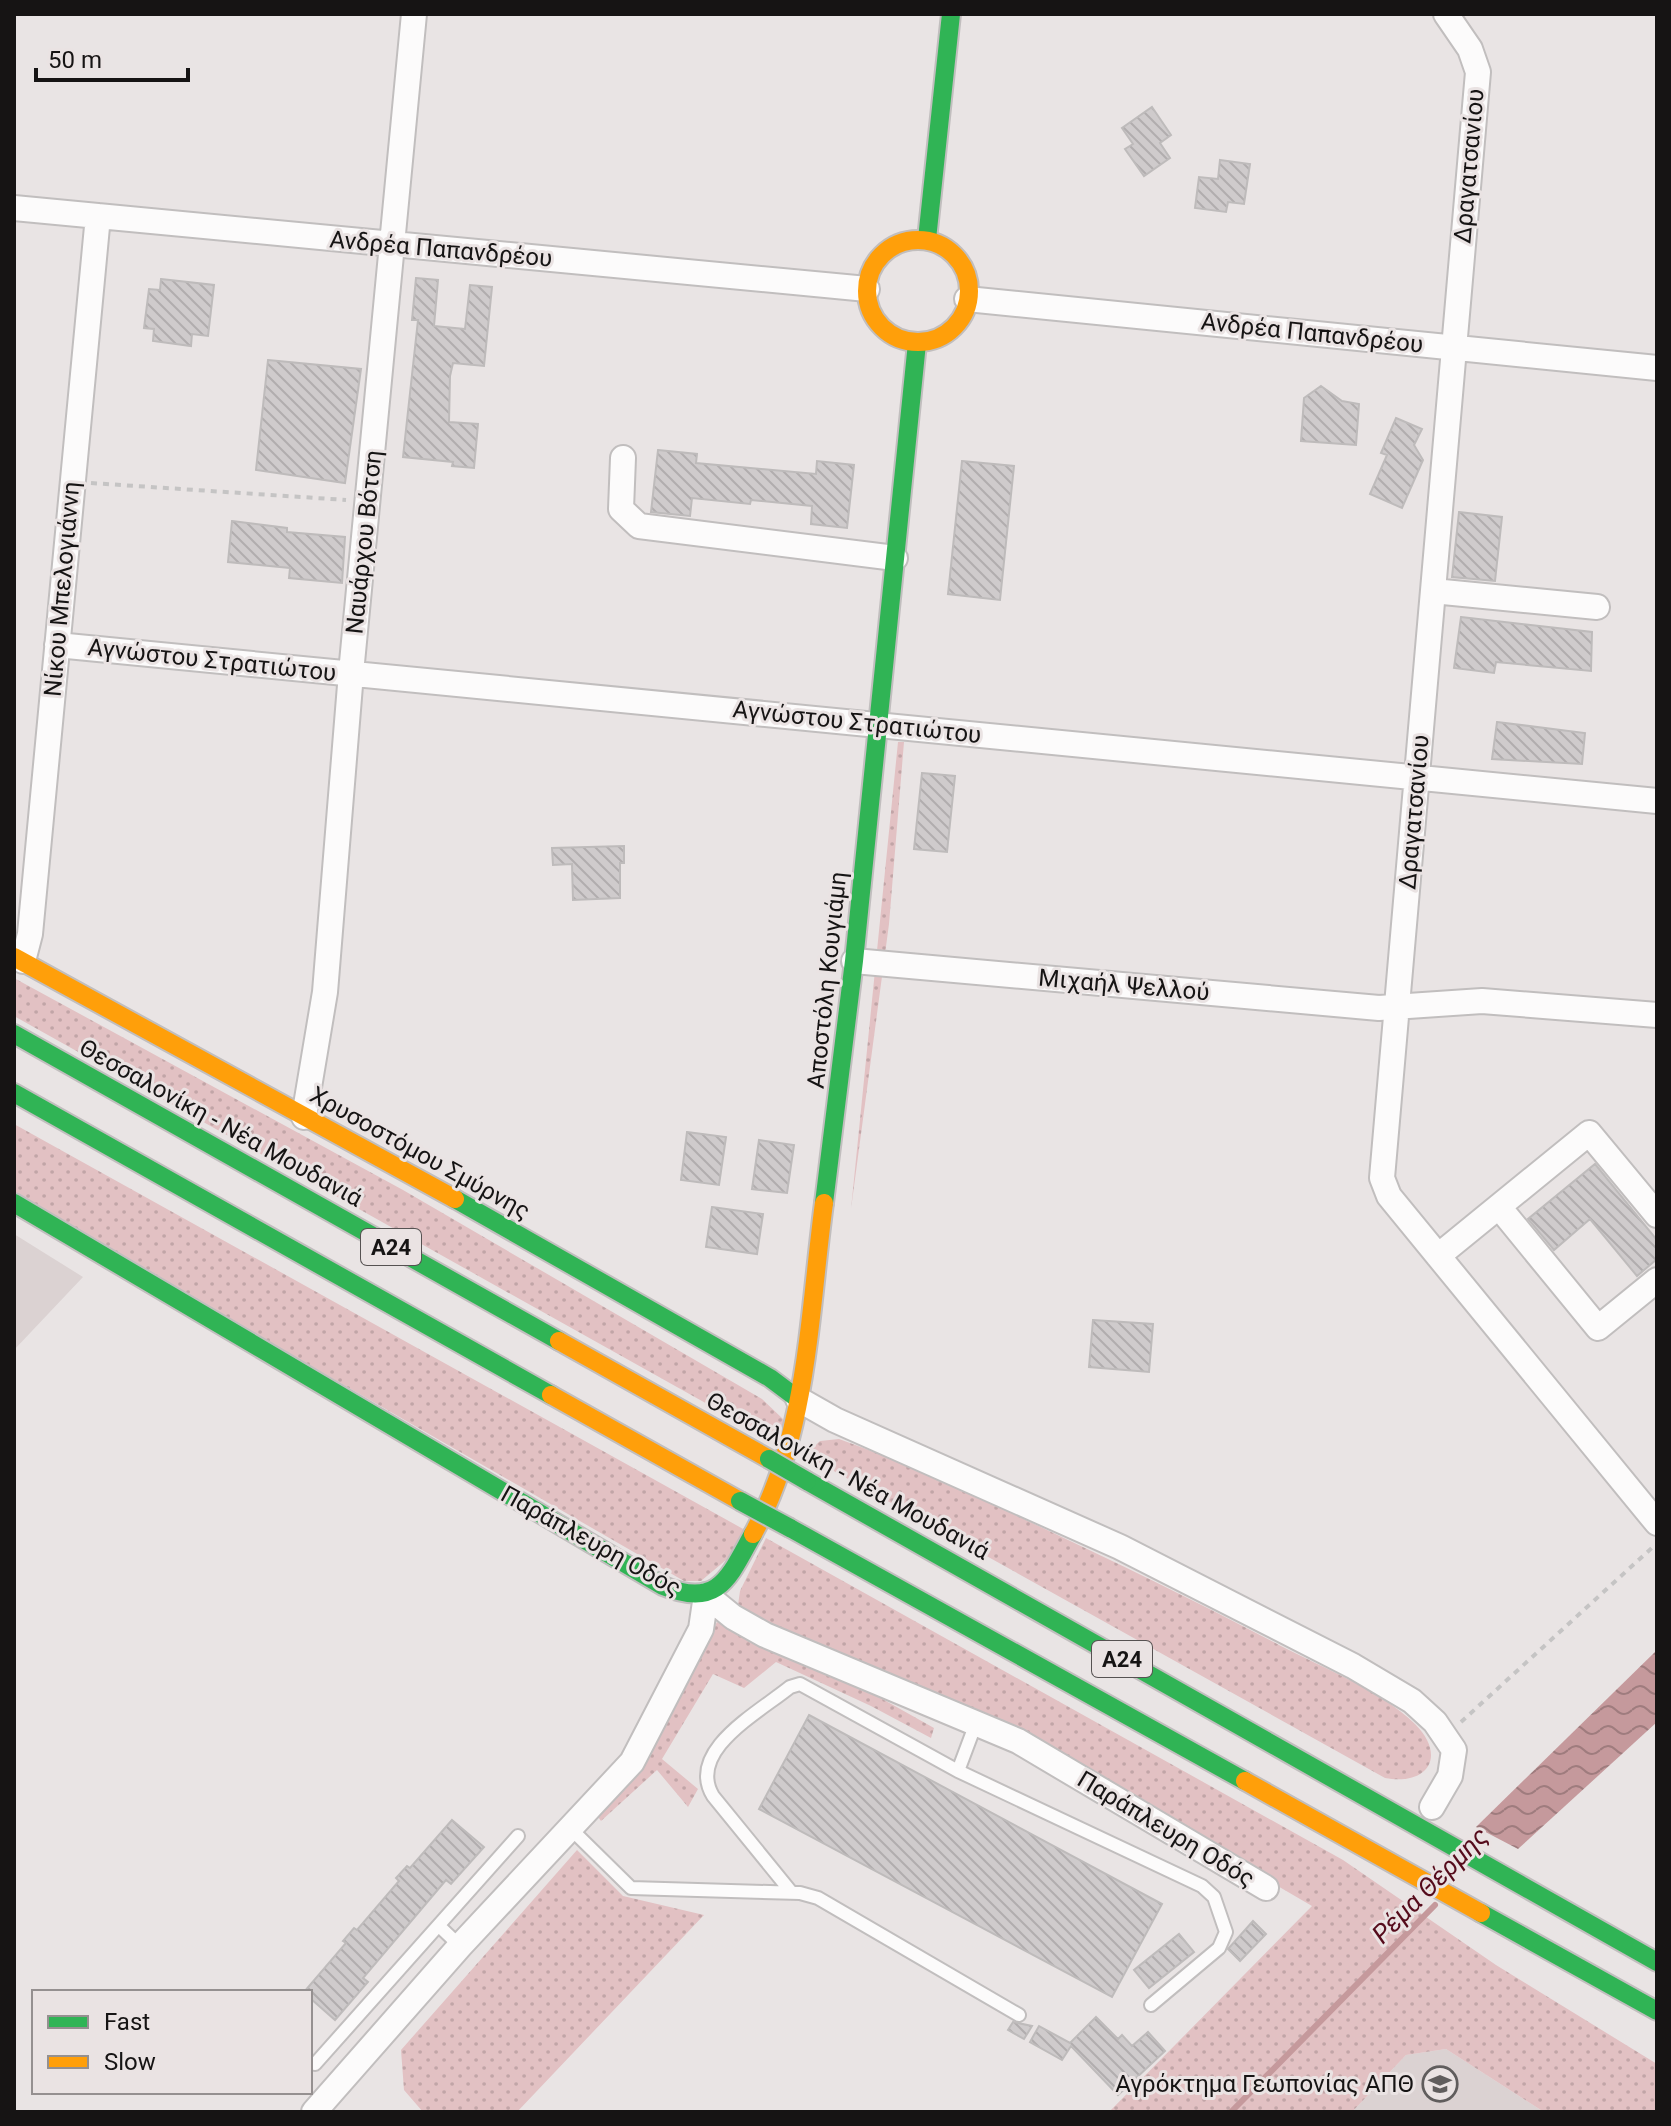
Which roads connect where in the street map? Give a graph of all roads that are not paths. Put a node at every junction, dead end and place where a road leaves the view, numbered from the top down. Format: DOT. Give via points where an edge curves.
graph roads {
  1 [pos="414,14"];
  2 [pos="951,14"];
  3 [pos="1446,14"];
  4 [pos="14,208"];
  5 [pos="98,216"];
  6 [pos="927,239"];
  7 [pos="395,244"];
  8 [pos="867,289"];
  9 [pos="967,299"];
  10 [pos="917,343"];
  11 [pos="1454,347"];
  12 [pos="1657,368"];
  13 [pos="623,458"];
  14 [pos="895,558"];
  15 [pos="1433,591"];
  16 [pos="1597,607"];
  17 [pos="57,645"];
  18 [pos="351,673"];
  19 [pos="878,724"];
  20 [pos="1417,777"];
  21 [pos="1657,801"];
  22 [pos="18,959"];
  23 [pos="854,961"];
  24 [pos="1395,1008"];
  25 [pos="1657,1015"];
  26 [pos="14,1034"];
  27 [pos="14,1093"];
  28 [pos="304,1117"];
  29 [pos="14,1203"];
  30 [pos="1499,1207"];
  31 [pos="1657,1215"];
  32 [pos="1438,1256"];
  33 [pos="1657,1280"];
  34 [pos="806,1349"];
  35 [pos="770,1378"];
  36 [pos="798,1399"];
  37 [pos="1657,1523"];
  38 [pos="706,1595"];
  39 [pos="976,1723"];
  40 [pos="958,1771"];
  41 [pos="1432,1807"];
  42 [pos="569,1827"];
  43 [pos="518,1836"];
  44 [pos="1266,1888"];
  45 [pos="792,1893"];
  46 [pos="439,1926"];
  47 [pos="460,1946"];
  48 [pos="1657,1962"];
  49 [pos="1595,1976"];
  50 [pos="1151,2005"];
  51 [pos="1657,2011"];
  52 [pos="1019,2015"];
  53 [pos="1657,2024"];
  54 [pos="315,2064"];
  55 [pos="314,2112"];
  1 -- 7 [label="street, Ναυάρχου Βότση"];
  2 -- 6 [label="main road"];
  3 -- 11 [label="street, Δραγατσανίου" via="1470,49 1478,72"];
  4 -- 5 [label="street, Ανδρέα Παπανδρέου"];
  5 -- 7 [label="street, Ανδρέα Παπανδρέου"];
  5 -- 17 [label="street, Νίκου Μπελογιάννη"];
  6 -- 8 [label="main road" via="914,238 885,252"];
  6 -- 9 [label="main road" via="956,254 966,276"];
  7 -- 8 [label="street, Ανδρέα Παπανδρέου"];
  7 -- 18 [label="street, Ναυάρχου Βότση"];
  8 -- 10 [label="main road" via="871,310 884,331"];
  9 -- 10 [label="main road" via="953,328 936,340"];
  9 -- 11 [label="street, Ανδρέα Παπανδρέου"];
  10 -- 14 [label="main road, Αποστόλη Κουγιάμη"];
  11 -- 12 [label="street, Ανδρέα Παπανδρέου"];
  11 -- 15 [label="street, Δραγατσανίου"];
  13 -- 14 [label="street" via="621,509 639,526"];
  14 -- 19 [label="main road, Αποστόλη Κουγιάμη"];
  15 -- 16 [label="street"];
  15 -- 20 [label="street, Δραγατσανίου"];
  17 -- 18 [label="street, Αγνώστου Στρατιώτου"];
  17 -- 22 [label="street, Νίκου Μπελογιάννη" via="30,934"];
  18 -- 19 [label="street, Αγνώστου Στρατιώτου"];
  18 -- 28 [label="street, Ναυάρχου Βότση" via="325,992"];
  19 -- 20 [label="street, Αγνώστου Στρατιώτου"];
  19 -- 23 [label="main road, Αποστόλη Κουγιάμη"];
  20 -- 21 [label="street, Αγνώστου Στρατιώτου"];
  20 -- 24 [label="street, Δραγατσανίου"];
  22 -- 28 [label="main road, Χρυσοστόμου Σμύρνης"];
  23 -- 24 [label="street, Μιχαήλ Ψελλού"];
  23 -- 34 [label="main road, Αποστόλη Κουγιάμη"];
  24 -- 25 [label="street, Μιχαήλ Ψελλού" via="1482,1001"];
  24 -- 32 [label="street, Δραγατσανίου" via="1382,1178 1389,1196"];
  26 -- 48 [label="main road, Θεσσαλονίκη - Νέα Μουδανιά / Α24, bridge"];
  27 -- 49 [label="main road, Α24, bridge"];
  28 -- 35 [label="main road, Χρυσοστόμου Σμύρνης"];
  29 -- 38 [label="main road, Παράπλευρη Οδός" via="653,1581 691,1597"];
  30 -- 31 [label="street" via="1589,1133"];
  30 -- 32 [label="street"];
  30 -- 33 [label="street" via="1598,1328"];
  32 -- 37 [label="street, Δραγατσανίου"];
  34 -- 35 [label="main road"];
  34 -- 36 [label="main road, Αποστόλη Κουγιάμη"];
  35 -- 36 [label="main road, Χρυσοστόμου Σμύρνης"];
  36 -- 38 [label="main road, Αποστόλη Κουγιάμη" via="774,1495 727,1580"];
  36 -- 41 [label="street" via="1120,1547 1412,1701 1454,1750 1455,1762"];
  38 -- 39 [label="street, Παράπλευρη Οδός" via="765,1635"];
  38 -- 42 [label="street" via="701,1629 647,1740"];
  39 -- 40 [label="lane"];
  39 -- 44 [label="street, Παράπλευρη Οδός" via="1018,1741"];
  40 -- 45 [label="lane" via="805,1685 790,1687 718,1746 705,1770 713,1796"];
  40 -- 50 [label="lane" via="1202,1886 1214,1897 1226,1932 1219,1948"];
  42 -- 45 [label="lane" via="631,1888"];
  42 -- 47 [label="street"];
  43 -- 46 [label="lane"];
  45 -- 52 [label="lane" via="834,1906"];
  46 -- 47 [label="lane"];
  46 -- 54 [label="lane"];
  47 -- 55 [label="street"];
  49 -- 51 [label="main road, Α24"];
  49 -- 53 [label="main road"];
}
